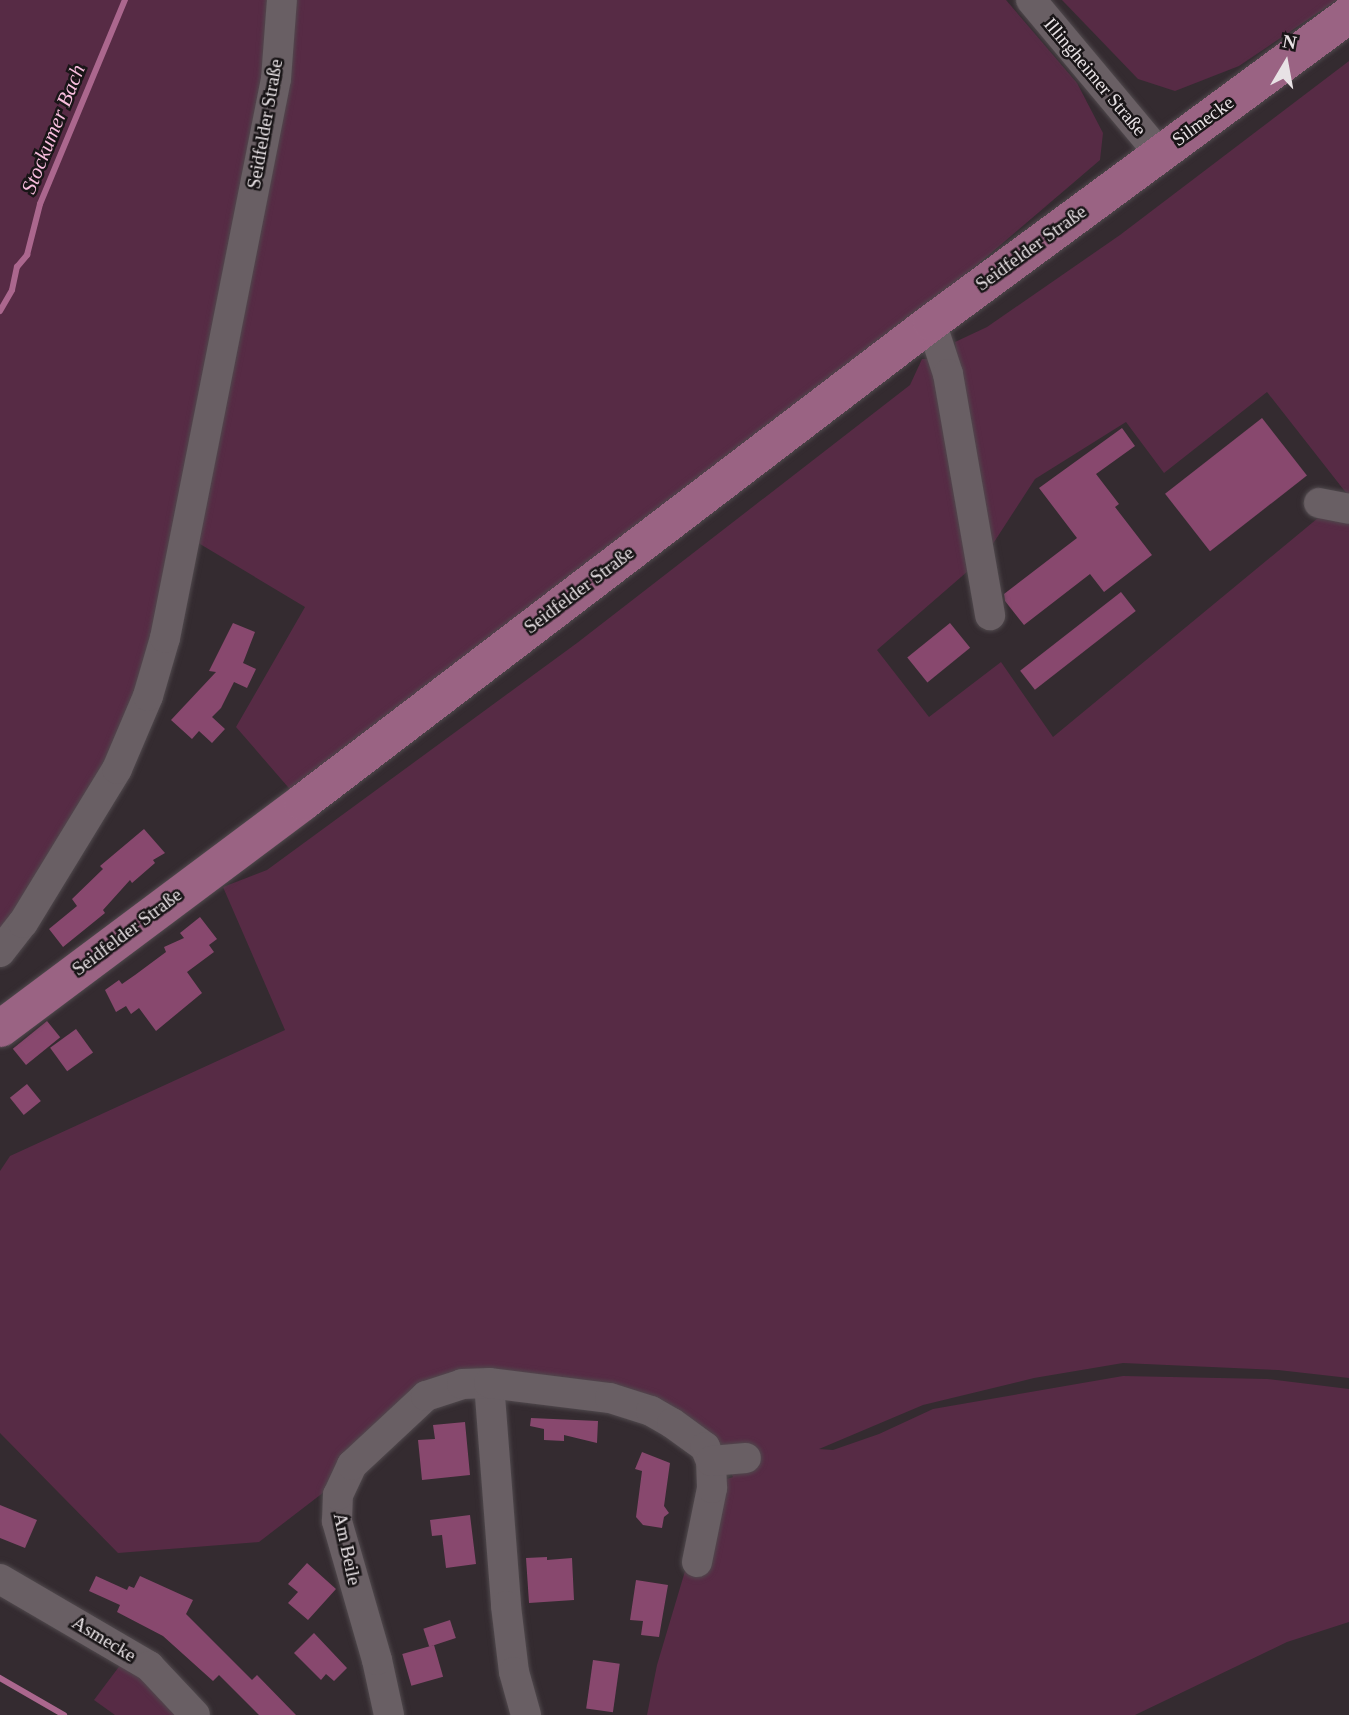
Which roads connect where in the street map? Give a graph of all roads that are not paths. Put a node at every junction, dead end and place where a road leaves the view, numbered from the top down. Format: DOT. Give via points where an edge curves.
graph roads {
  1 [pos="282,0"];
  2 [pos="1031,0"];
  3 [pos="1349,14"];
  4 [pos="1159,153"];
  5 [pos="931,322"];
  6 [pos="1319,503"];
  7 [pos="1349,509"];
  8 [pos="990,615"];
  9 [pos="0,952"];
  10 [pos="0,1028"];
  11 [pos="489,1383"];
  12 [pos="746,1458"];
  13 [pos="711,1461"];
  14 [pos="697,1562"];
  15 [pos="0,1579"];
  16 [pos="195,1715"];
  17 [pos="389,1715"];
  18 [pos="526,1715"];
  1 -- 9 [label="street, Seidfelder Straße" via="276,79 165,638 148,696 117,769 23,923"];
  2 -- 4 [label="street, Illingheimer Straße"];
  3 -- 4 [label="main road, Silmecke"];
  4 -- 5 [label="main road, Seidfelder Straße"];
  5 -- 8 [label="street" via="948,374"];
  5 -- 10 [label="main road, Seidfelder Straße"];
  6 -- 7 [label="street"];
  11 -- 13 [label="street, Am Beile" via="552,1388 651,1410 694,1437"];
  11 -- 17 [label="street, Am Beile" via="454,1386 426,1396 352,1465 338,1495 337,1521"];
  11 -- 18 [label="street" via="506,1606 514,1672"];
  12 -- 13 [label="street"];
  13 -- 14 [label="street" via="712,1488"];
  15 -- 16 [label="street, Asmecke" via="149,1666"];
}
